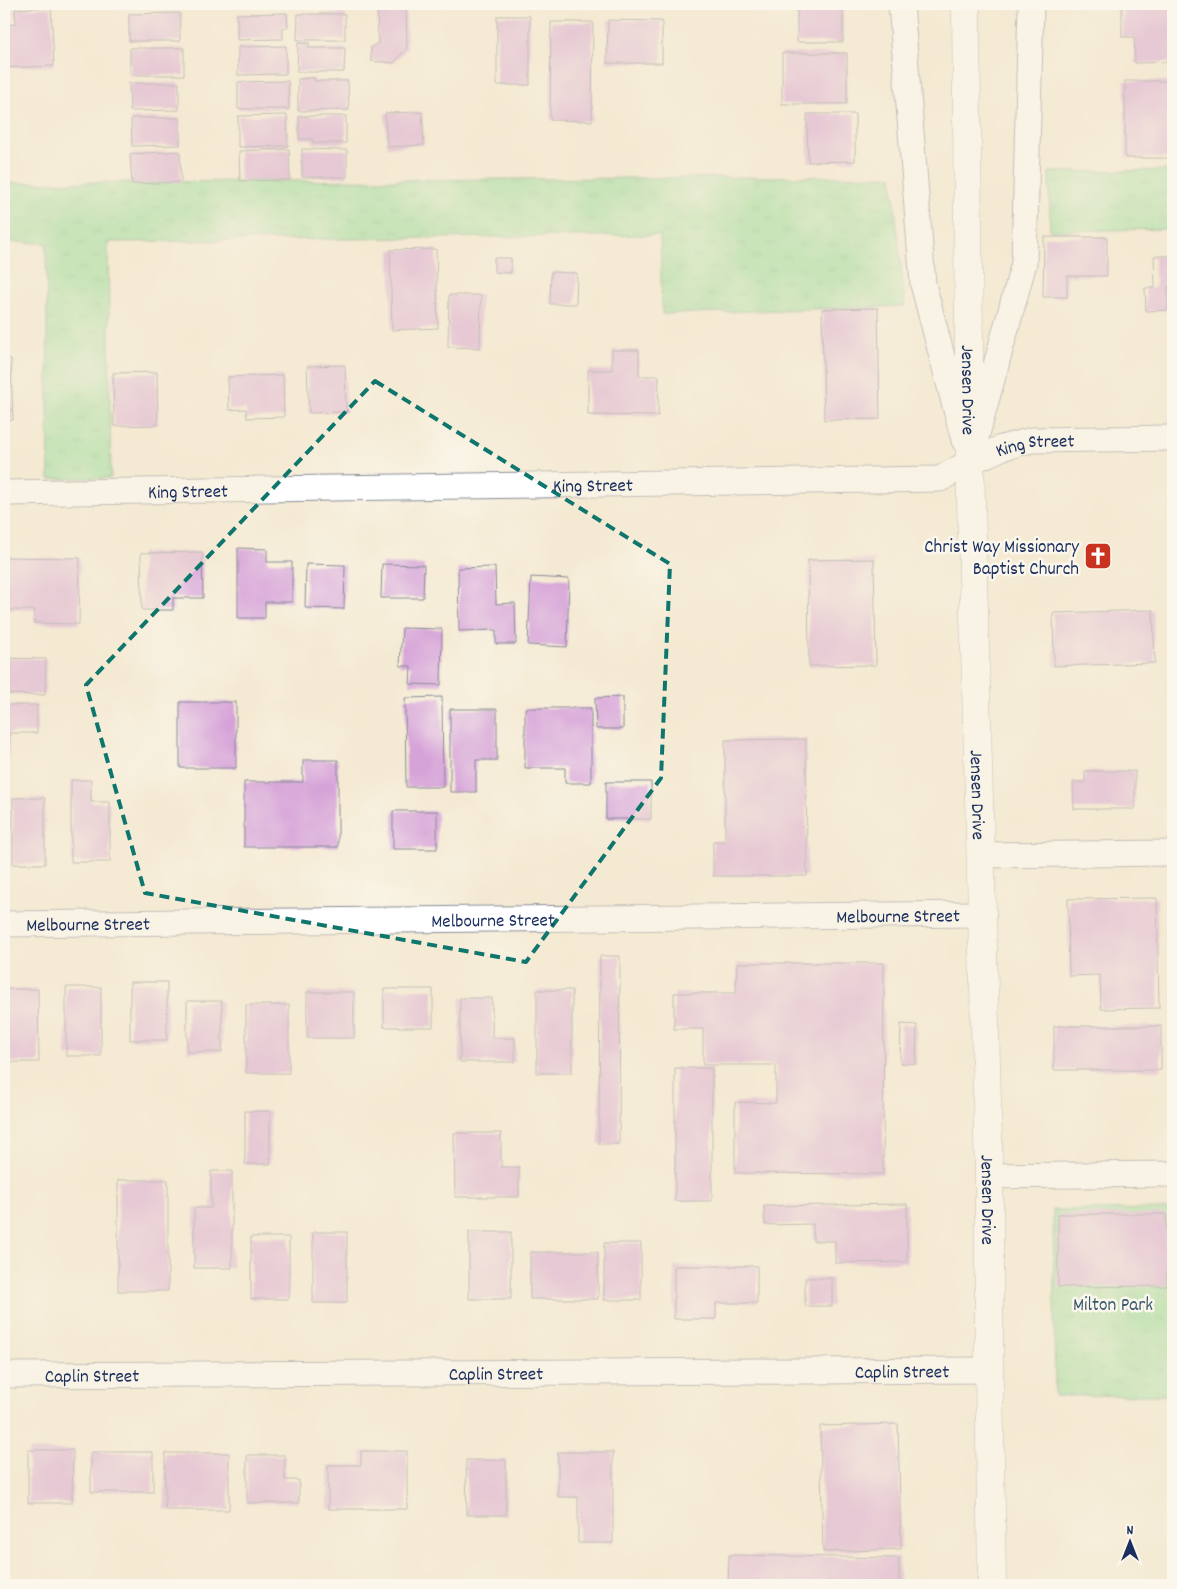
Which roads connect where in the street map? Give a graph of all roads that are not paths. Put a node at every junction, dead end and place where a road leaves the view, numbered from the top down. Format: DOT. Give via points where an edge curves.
graph roads {
  1 [pos="901,4"];
  2 [pos="966,4"];
  3 [pos="1031,4"];
  4 [pos="1173,438"];
  5 [pos="970,462"];
  6 [pos="4,493"];
  7 [pos="1173,853"];
  8 [pos="981,855"];
  9 [pos="983,914"];
  10 [pos="4,924"];
  11 [pos="1173,1174"];
  12 [pos="989,1176"];
  13 [pos="989,1370"];
  14 [pos="4,1376"];
  15 [pos="992,1585"];
  1 -- 5 [label="street" via="924,284"];
  2 -- 5 [label="main road, Jensen Drive"];
  3 -- 5 [label="street" via="1024,263"];
  4 -- 5 [label="street, King Street" via="1032,440 1001,448"];
  5 -- 6 [label="street, King Street" via="940,479"];
  5 -- 8 [label="main road, Jensen Drive"];
  7 -- 8 [label="street"];
  8 -- 9 [label="main road, Jensen Drive"];
  9 -- 10 [label="street, Melbourne Street"];
  9 -- 12 [label="main road, Jensen Drive"];
  11 -- 12 [label="street"];
  12 -- 13 [label="main road, Jensen Drive"];
  13 -- 14 [label="street, Caplin Street"];
  13 -- 15 [label="main road, Jensen Drive"];
}
